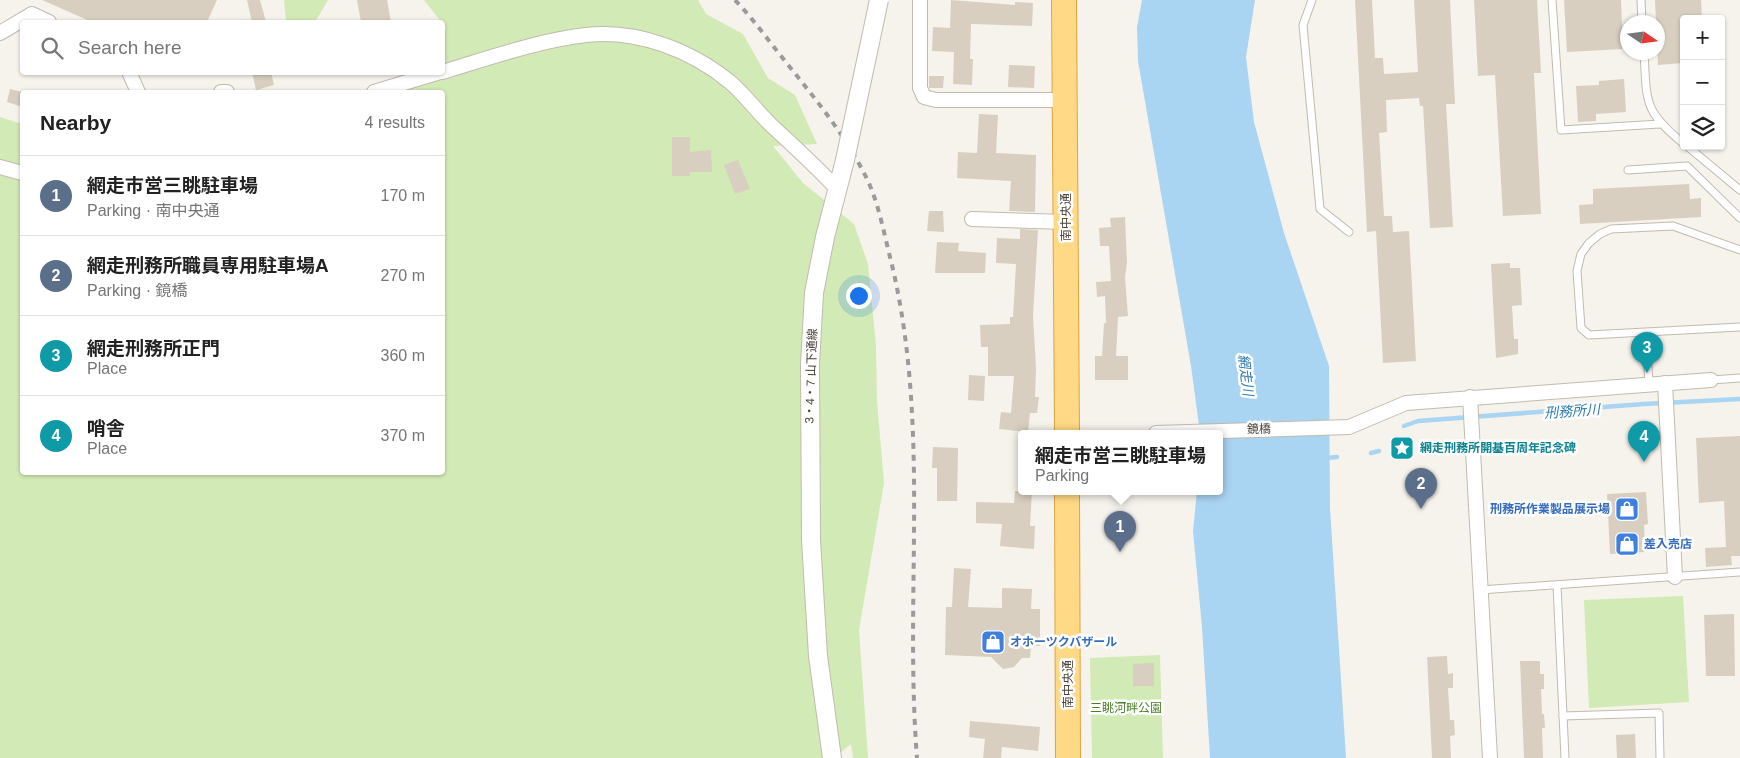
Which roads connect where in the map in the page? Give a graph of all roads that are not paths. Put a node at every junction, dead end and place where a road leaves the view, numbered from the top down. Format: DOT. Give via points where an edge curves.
graph roads {
  1 [pos="879,0"];
  2 [pos="920,0"];
  3 [pos="1064,0"];
  4 [pos="1312,0"];
  5 [pos="1552,0"];
  6 [pos="1641,0"];
  7 [pos="1642,15"];
  8 [pos="22,20"];
  9 [pos="45,20"];
  10 [pos="20,21"];
  11 [pos="0,33"];
  12 [pos="1644,60"];
  13 [pos="445,71"];
  14 [pos="130,75"];
  15 [pos="431,75"];
  16 [pos="137,90"];
  17 [pos="381,90"];
  18 [pos="1066,100"];
  19 [pos="1660,124"];
  20 [pos="1680,141"];
  21 [pos="1692,150"];
  22 [pos="0,167"];
  23 [pos="1628,170"];
  24 [pos="20,172"];
  25 [pos="837,189"];
  26 [pos="1740,190"];
  27 [pos="1740,218"];
  28 [pos="972,219"];
  29 [pos="1066,222"];
  30 [pos="1349,232"];
  31 [pos="1740,250"];
  32 [pos="1740,327"];
  33 [pos="1646,333"];
  34 [pos="1740,378"];
  35 [pos="1711,380"];
  36 [pos="1665,383"];
  37 [pos="1649,384"];
  38 [pos="1470,397"];
  39 [pos="1067,430"];
  40 [pos="1222,430"];
  41 [pos="1067,495"];
  42 [pos="1740,572"];
  43 [pos="1675,577"];
  44 [pos="1557,585"];
  45 [pos="1479,590"];
  46 [pos="1563,716"];
  47 [pos="832,758"];
  48 [pos="1068,758"];
  49 [pos="1490,758"];
  50 [pos="1565,758"];
  51 [pos="1660,758"];
  1 -- 25 [label="street, 3・4・7 山下通線, bridge"];
  2 -- 18 [label="street" via="920,88 924,97 936,100"];
  3 -- 18 [label="highway, 南中央通"];
  4 -- 30 [label="lane" via="1303,25 1320,209"];
  5 -- 19 [label="lane" via="1561,130"];
  6 -- 7 [label="lane"];
  8 -- 9 [label="street" via="32,14"];
  10 -- 11 [label="street"];
  12 -- 19 [label="lane" via="1647,102"];
  13 -- 25 [label="street" via="586,35 647,40 703,62 731,83"];
  14 -- 16 [label="street"];
  15 -- 17 [label="street"];
  18 -- 29 [label="highway, 南中央通"];
  19 -- 20 [label="lane"];
  21 -- 26 [label="lane"];
  22 -- 24 [label="street"];
  23 -- 27 [label="lane" via="1687,166"];
  25 -- 47 [label="street, 3・4・7 山下通線" via="814,293 809,430 818,656"];
  28 -- 29 [label="street"];
  29 -- 39 [label="highway, 南中央通"];
  31 -- 33 [label="lane" via="1674,226 1611,229 1589,243 1581,254 1577,271 1581,328 1589,335"];
  32 -- 33 [label="lane"];
  33 -- 37 [label="lane"];
  34 -- 35 [label="lane"];
  35 -- 36 [label="street, 鏡橋"];
  36 -- 37 [label="street, 鏡橋"];
  36 -- 43 [label="street"];
  37 -- 38 [label="street, 鏡橋"];
  38 -- 40 [label="street, 鏡橋" via="1406,402 1349,427"];
  38 -- 45 [label="street"];
  41 -- 48 [label="highway, 南中央通"];
  42 -- 43 [label="lane"];
  43 -- 44 [label="lane"];
  44 -- 45 [label="lane"];
  44 -- 46 [label="lane"];
  45 -- 49 [label="street"];
  46 -- 50 [label="lane"];
  46 -- 51 [label="lane" via="1659,712"];
}
